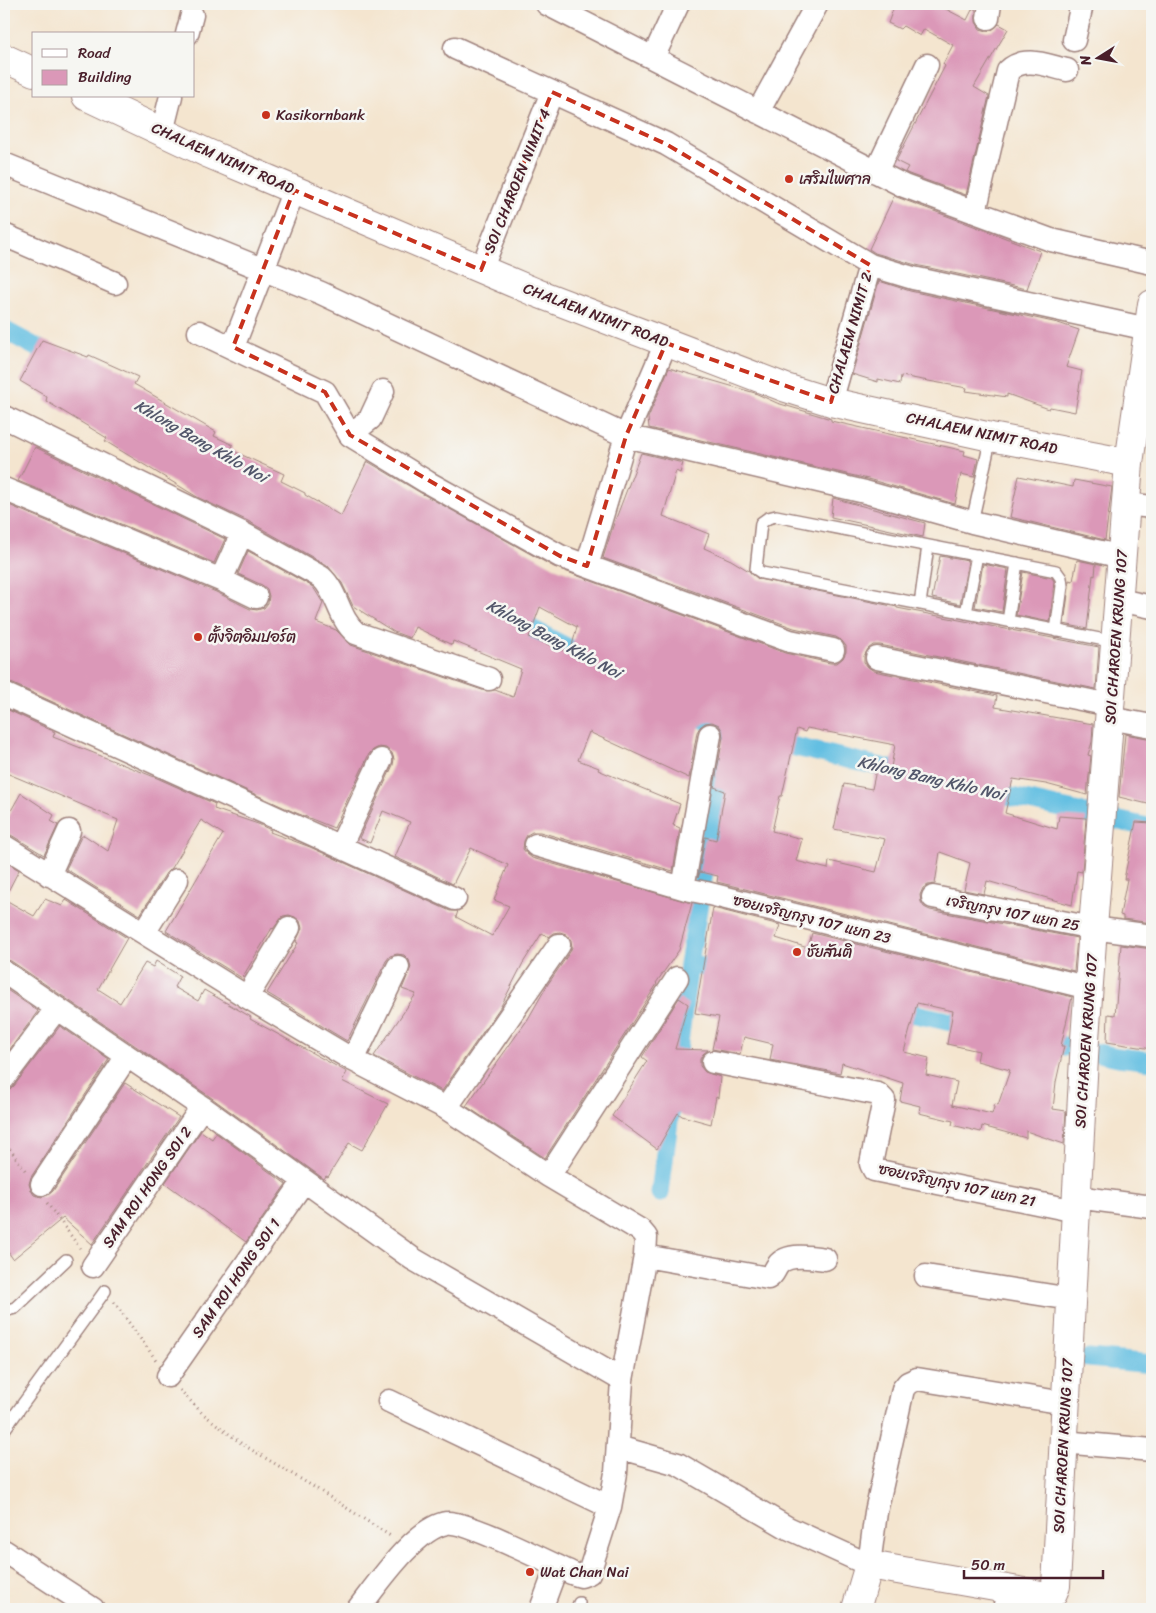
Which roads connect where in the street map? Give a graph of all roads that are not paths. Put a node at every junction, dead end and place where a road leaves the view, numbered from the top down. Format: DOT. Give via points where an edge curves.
graph roads {
  1 [pos="547,4"];
  2 [pos="678,4"];
  3 [pos="817,4"];
  4 [pos="1082,4"];
  5 [pos="1074,40"];
  6 [pos="455,48"];
  7 [pos="4,58"];
  8 [pos="653,58"];
  9 [pos="927,65"];
  10 [pos="1067,70"];
  11 [pos="32,71"];
  12 [pos="552,92"];
  13 [pos="90,98"];
  14 [pos="170,98"];
  15 [pos="758,112"];
  16 [pos="162,132"];
  17 [pos="4,164"];
  18 [pos="876,172"];
  19 [pos="294,190"];
  20 [pos="975,212"];
  21 [pos="4,235"];
  22 [pos="1152,263"];
  23 [pos="870,264"];
  24 [pos="263,270"];
  25 [pos="481,270"];
  26 [pos="116,282"];
  27 [pos="1151,317"];
  28 [pos="199,332"];
  29 [pos="666,343"];
  30 [pos="233,347"];
  31 [pos="383,391"];
  32 [pos="831,402"];
  33 [pos="4,418"];
  34 [pos="350,435"];
  35 [pos="626,436"];
  36 [pos="991,436"];
  37 [pos="1129,462"];
  38 [pos="4,489"];
  39 [pos="1139,505"];
  40 [pos="972,522"];
  41 [pos="242,533"];
  42 [pos="928,546"];
  43 [pos="977,556"];
  44 [pos="1122,558"];
  45 [pos="1017,563"];
  46 [pos="587,566"];
  47 [pos="221,580"];
  48 [pos="256,597"];
  49 [pos="1118,600"];
  50 [pos="920,604"];
  51 [pos="1152,607"];
  52 [pos="966,613"];
  53 [pos="1008,621"];
  54 [pos="1056,631"];
  55 [pos="1115,642"];
  56 [pos="833,650"];
  57 [pos="877,658"];
  58 [pos="489,679"];
  59 [pos="4,694"];
  60 [pos="1110,712"];
  61 [pos="1152,726"];
  62 [pos="710,735"];
  63 [pos="381,760"];
  64 [pos="69,831"];
  65 [pos="536,845"];
  66 [pos="4,846"];
  67 [pos="340,847"];
  68 [pos="49,875"];
  69 [pos="177,880"];
  70 [pos="692,890"];
  71 [pos="933,897"];
  72 [pos="455,899"];
  73 [pos="289,928"];
  74 [pos="1093,928"];
  75 [pos="144,932"];
  76 [pos="1152,936"];
  77 [pos="559,945"];
  78 [pos="398,967"];
  79 [pos="4,972"];
  80 [pos="677,978"];
  81 [pos="1089,988"];
  82 [pos="247,997"];
  83 [pos="57,1008"];
  84 [pos="127,1056"];
  85 [pos="353,1060"];
  86 [pos="713,1062"];
  87 [pos="4,1078"];
  88 [pos="202,1107"];
  89 [pos="446,1108"];
  90 [pos="549,1176"];
  91 [pos="304,1180"];
  92 [pos="42,1184"];
  93 [pos="1076,1204"];
  94 [pos="1152,1207"];
  95 [pos="645,1256"];
  96 [pos="825,1259"];
  97 [pos="66,1260"];
  98 [pos="92,1266"];
  99 [pos="926,1276"];
  100 [pos="105,1290"];
  101 [pos="1071,1299"];
  102 [pos="4,1311"];
  103 [pos="168,1376"];
  104 [pos="622,1380"];
  105 [pos="389,1402"];
  106 [pos="1065,1403"];
  107 [pos="4,1412"];
  108 [pos="8,1426"];
  109 [pos="1063,1442"];
  110 [pos="618,1448"];
  111 [pos="1152,1450"];
  112 [pos="610,1507"];
  113 [pos="4,1551"];
  114 [pos="868,1565"];
  115 [pos="557,1566"];
  116 [pos="1006,1599"];
  117 [pos="93,1609"];
  118 [pos="358,1609"];
  119 [pos="541,1609"];
  120 [pos="856,1609"];
  1 -- 8 [label="street"];
  2 -- 8 [label="street"];
  3 -- 15 [label="street"];
  4 -- 5 [label="street"];
  6 -- 12 [label="street"];
  7 -- 11 [label="street"];
  8 -- 15 [label="street"];
  9 -- 18 [label="street"];
  10 -- 20 [label="street" via="1024,61 1008,71"];
  12 -- 23 [label="street" via="666,144"];
  12 -- 25 [label="street, SOI CHAROEN NIMIT 4"];
  13 -- 16 [label="street, CHALAEM NIMIT ROAD"];
  14 -- 16 [label="street"];
  15 -- 18 [label="street"];
  16 -- 19 [label="street, CHALAEM NIMIT ROAD"];
  17 -- 24 [label="street"];
  18 -- 20 [label="street"];
  19 -- 24 [label="street"];
  19 -- 25 [label="street, CHALAEM NIMIT ROAD"];
  20 -- 22 [label="street" via="1051,240"];
  21 -- 26 [label="street"];
  23 -- 27 [label="street" via="913,278"];
  23 -- 32 [label="street, CHALAEM NIMIT 2"];
  24 -- 30 [label="street"];
  24 -- 35 [label="street"];
  25 -- 29 [label="street, CHALAEM NIMIT ROAD"];
  27 -- 37 [label="street, SOI CHAROEN KRUNG 107" via="1140,420"];
  28 -- 30 [label="street"];
  29 -- 32 [label="street, CHALAEM NIMIT ROAD"];
  29 -- 35 [label="street"];
  30 -- 34 [label="street" via="325,392"];
  31 -- 34 [label="street" via="370,419"];
  32 -- 36 [label="street, CHALAEM NIMIT ROAD"];
  33 -- 41 [label="street"];
  34 -- 46 [label="street" via="560,556"];
  35 -- 40 [label="street" via="865,492"];
  35 -- 46 [label="street"];
  36 -- 37 [label="street, CHALAEM NIMIT ROAD"];
  36 -- 40 [label="lane"];
  37 -- 39 [label="street, SOI CHAROEN KRUNG 107"];
  38 -- 47 [label="street"];
  39 -- 44 [label="street, SOI CHAROEN KRUNG 107"];
  40 -- 44 [label="street"];
  41 -- 47 [label="street"];
  41 -- 58 [label="street" via="321,577 329,585 344,620 356,633"];
  42 -- 43 [label="lane"];
  42 -- 50 [label="lane"];
  42 -- 50 [label="lane" via="776,516 761,523 756,570"];
  43 -- 45 [label="lane"];
  43 -- 52 [label="lane"];
  44 -- 49 [label="street, SOI CHAROEN KRUNG 107"];
  45 -- 53 [label="lane"];
  45 -- 54 [label="lane" via="1056,571 1061,578"];
  46 -- 56 [label="street" via="790,641"];
  47 -- 48 [label="street"];
  49 -- 51 [label="street"];
  49 -- 55 [label="street, SOI CHAROEN KRUNG 107"];
  50 -- 52 [label="lane"];
  52 -- 53 [label="lane"];
  53 -- 54 [label="lane"];
  54 -- 55 [label="lane"];
  55 -- 60 [label="street, SOI CHAROEN KRUNG 107"];
  57 -- 60 [label="street"];
  59 -- 67 [label="street"];
  60 -- 61 [label="street"];
  60 -- 74 [label="street, SOI CHAROEN KRUNG 107"];
  62 -- 70 [label="street"];
  63 -- 67 [label="street"];
  64 -- 68 [label="street"];
  65 -- 70 [label="street, ซอยเจริญกรุง 107 แยก 23"];
  66 -- 68 [label="street"];
  67 -- 72 [label="street"];
  68 -- 75 [label="street"];
  69 -- 75 [label="street"];
  70 -- 81 [label="street, ซอยเจริญกรุง 107 แยก 23"];
  71 -- 74 [label="street, เจริญกรุง 107 แยก 25"];
  73 -- 82 [label="street"];
  74 -- 76 [label="street, เจริญกรุง 107 แยก 25"];
  74 -- 81 [label="street, SOI CHAROEN KRUNG 107"];
  75 -- 82 [label="street"];
  77 -- 89 [label="street"];
  78 -- 85 [label="street"];
  79 -- 83 [label="street"];
  80 -- 90 [label="street"];
  81 -- 93 [label="street, SOI CHAROEN KRUNG 107"];
  82 -- 85 [label="street"];
  83 -- 84 [label="street"];
  83 -- 87 [label="street"];
  84 -- 88 [label="street"];
  84 -- 92 [label="street"];
  85 -- 89 [label="street"];
  86 -- 93 [label="street, ซอยเจริญกรุง 107 แยก 21" via="878,1094 884,1100 871,1164 874,1170"];
  88 -- 91 [label="street"];
  88 -- 98 [label="street, SAM ROI HONG SOI 2"];
  89 -- 90 [label="street"];
  90 -- 95 [label="street" via="640,1230 646,1238"];
  91 -- 103 [label="street, SAM ROI HONG SOI 1"];
  91 -- 104 [label="street" via="413,1259"];
  93 -- 94 [label="street"];
  93 -- 101 [label="street, SOI CHAROEN KRUNG 107"];
  95 -- 96 [label="street" via="768,1278 781,1261"];
  95 -- 104 [label="street"];
  97 -- 102 [label="lane" via="15,1308"];
  99 -- 101 [label="street"];
  100 -- 108 [label="lane"];
  101 -- 106 [label="street, SOI CHAROEN KRUNG 107"];
  104 -- 110 [label="street"];
  105 -- 112 [label="street"];
  106 -- 109 [label="street, SOI CHAROEN KRUNG 107"];
  106 -- 114 [label="street" via="917,1379 908,1382 903,1389 876,1512"];
  107 -- 108 [label="lane"];
  109 -- 111 [label="street"];
  109 -- 116 [label="street, SOI CHAROEN KRUNG 107" via="1056,1586 1047,1596"];
  110 -- 112 [label="street"];
  110 -- 114 [label="street, SOI CHAROEN KRUNG 107" via="678,1464 788,1528"];
  112 -- 115 [label="street" via="589,1573 581,1576"];
  113 -- 117 [label="street"];
  114 -- 116 [label="street, SOI CHAROEN KRUNG 107"];
  114 -- 120 [label="street"];
  115 -- 118 [label="street" via="470,1527 447,1522 407,1547"];
  115 -- 119 [label="street"];
}
